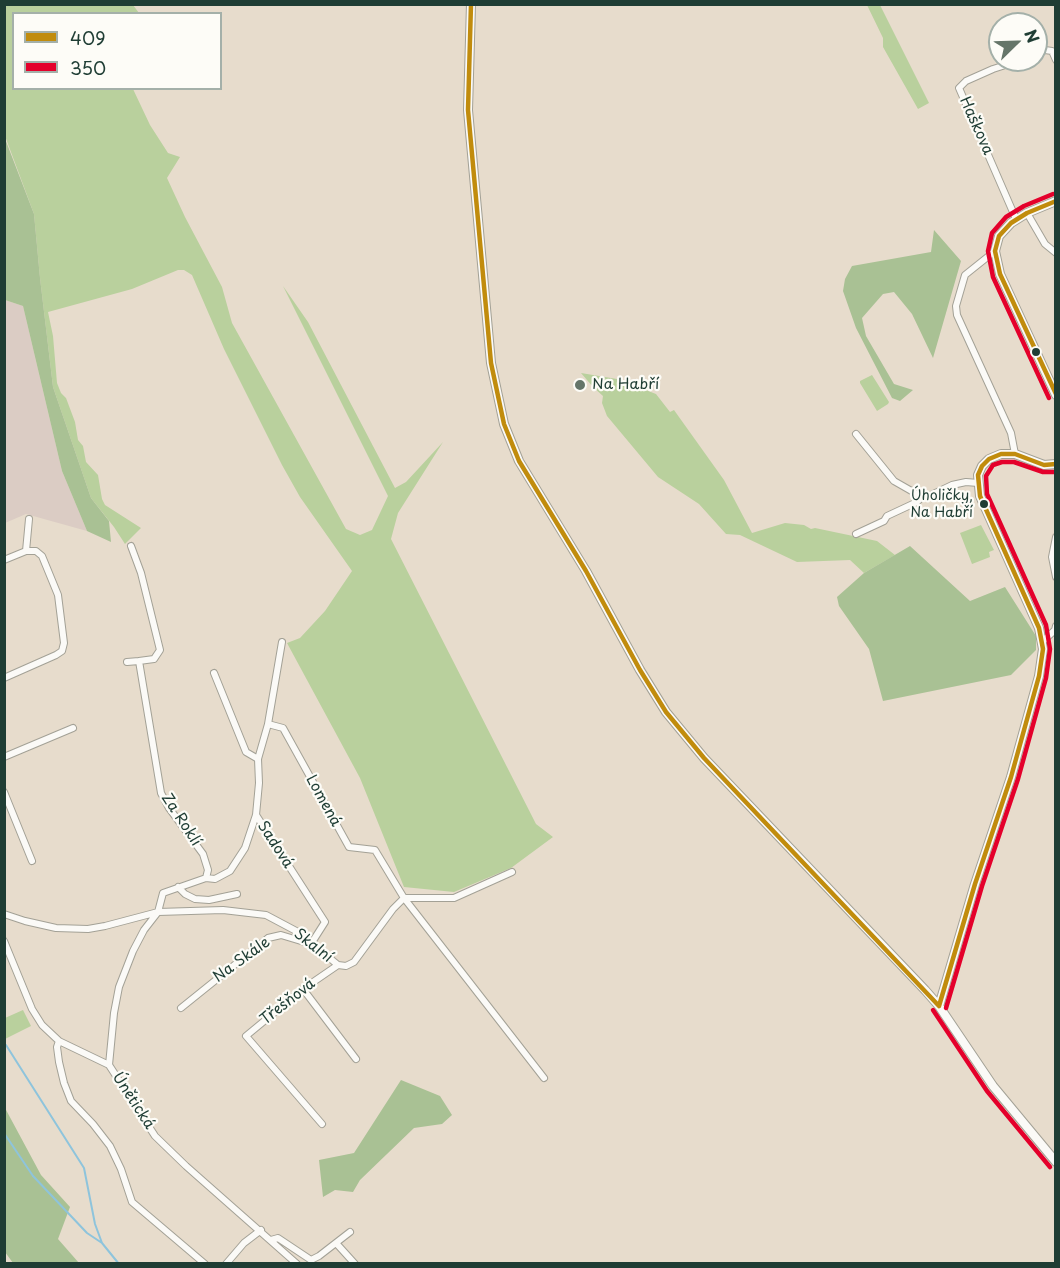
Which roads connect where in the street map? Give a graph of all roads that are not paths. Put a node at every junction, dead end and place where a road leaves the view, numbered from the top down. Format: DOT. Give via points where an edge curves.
graph roads {
  1 [pos="471,4"];
  2 [pos="988,71"];
  3 [pos="1056,201"];
  4 [pos="1027,213"];
  5 [pos="1017,219"];
  6 [pos="995,251"];
  7 [pos="1056,253"];
  8 [pos="1056,395"];
  9 [pos="856,434"];
  10 [pos="1016,454"];
  11 [pos="1056,464"];
  12 [pos="978,483"];
  13 [pos="922,497"];
  14 [pos="29,519"];
  15 [pos="856,534"];
  16 [pos="1056,537"];
  17 [pos="131,546"];
  18 [pos="26,551"];
  19 [pos="4,560"];
  20 [pos="1056,577"];
  21 [pos="1056,626"];
  22 [pos="282,642"];
  23 [pos="1042,642"];
  24 [pos="140,661"];
  25 [pos="128,662"];
  26 [pos="214,674"];
  27 [pos="4,678"];
  28 [pos="268,724"];
  29 [pos="73,728"];
  30 [pos="4,757"];
  31 [pos="258,759"];
  32 [pos="4,792"];
  33 [pos="256,815"];
  34 [pos="32,861"];
  35 [pos="512,872"];
  36 [pos="206,878"];
  37 [pos="178,887"];
  38 [pos="237,894"];
  39 [pos="404,898"];
  40 [pos="158,912"];
  41 [pos="4,914"];
  42 [pos="4,941"];
  43 [pos="311,944"];
  44 [pos="338,965"];
  45 [pos="303,989"];
  46 [pos="939,1006"];
  47 [pos="180,1008"];
  48 [pos="59,1041"];
  49 [pos="357,1059"];
  50 [pos="109,1065"];
  51 [pos="544,1078"];
  52 [pos="322,1124"];
  53 [pos="1056,1162"];
  54 [pos="261,1230"];
  55 [pos="350,1232"];
  56 [pos="271,1240"];
  57 [pos="336,1243"];
  58 [pos="205,1263"];
  59 [pos="226,1263"];
  60 [pos="297,1263"];
  61 [pos="355,1263"];
  1 -- 46 [label="street" via="468,110 491,363 504,424 519,460 666,712 704,758"];
  2 -- 5 [label="street, Haškova" via="960,88"];
  3 -- 4 [label="street"];
  4 -- 5 [label="street"];
  4 -- 7 [label="street" via="1045,244"];
  5 -- 6 [label="street" via="999,236"];
  6 -- 8 [label="street" via="1000,274"];
  6 -- 10 [label="street" via="965,275 956,306 1011,433"];
  9 -- 13 [label="street" via="894,481"];
  10 -- 11 [label="street" via="1044,465"];
  10 -- 12 [label="street" via="989,459 980,470"];
  12 -- 13 [label="street" via="952,485"];
  12 -- 23 [label="street"];
  13 -- 15 [label="street"];
  14 -- 18 [label="street"];
  16 -- 20 [label="street" via="1052,557"];
  17 -- 24 [label="street" via="160,650 154,658"];
  18 -- 19 [label="street"];
  18 -- 27 [label="street" via="42,556 58,595 64,643 56,655"];
  21 -- 23 [label="street"];
  22 -- 28 [label="street"];
  23 -- 46 [label="street" via="1039,676 1011,777"];
  24 -- 25 [label="street"];
  24 -- 36 [label="street, Za Roklí" via="161,793 203,854"];
  26 -- 31 [label="street" via="246,752"];
  28 -- 31 [label="street"];
  28 -- 39 [label="street, Lomená" via="283,728 349,847 375,850"];
  29 -- 30 [label="street"];
  31 -- 33 [label="street, Sadová"];
  32 -- 34 [label="street"];
  33 -- 36 [label="street" via="245,848 230,872 215,879"];
  33 -- 43 [label="street, Sadová" via="325,922"];
  35 -- 39 [label="street" via="454,898"];
  36 -- 37 [label="street"];
  37 -- 38 [label="street" via="195,899"];
  37 -- 40 [label="street" via="163,893"];
  39 -- 44 [label="street, Skalní" via="354,962"];
  39 -- 51 [label="street"];
  40 -- 41 [label="street, Skalní" via="88,929 56,928"];
  40 -- 43 [label="street, Skalní" via="223,910 266,915 298,932"];
  40 -- 50 [label="street" via="133,951 119,987"];
  42 -- 48 [label="street, Únětická" via="32,1009"];
  43 -- 44 [label="street, Skalní"];
  43 -- 47 [label="street, Na Skále" via="281,935 267,938"];
  44 -- 45 [label="street, Třešňová"];
  45 -- 49 [label="street"];
  45 -- 52 [label="street, Třešňová" via="246,1036"];
  46 -- 53 [label="street" via="993,1086"];
  48 -- 50 [label="street, Únětická"];
  48 -- 58 [label="street" via="59,1062 71,1101 110,1146 132,1202"];
  50 -- 54 [label="street, Únětická" via="155,1136"];
  54 -- 56 [label="street, Únětická"];
  54 -- 59 [label="street"];
  55 -- 57 [label="street"];
  56 -- 57 [label="street" via="278,1238 311,1260"];
  56 -- 60 [label="street, Únětická"];
  57 -- 61 [label="street"];
}
